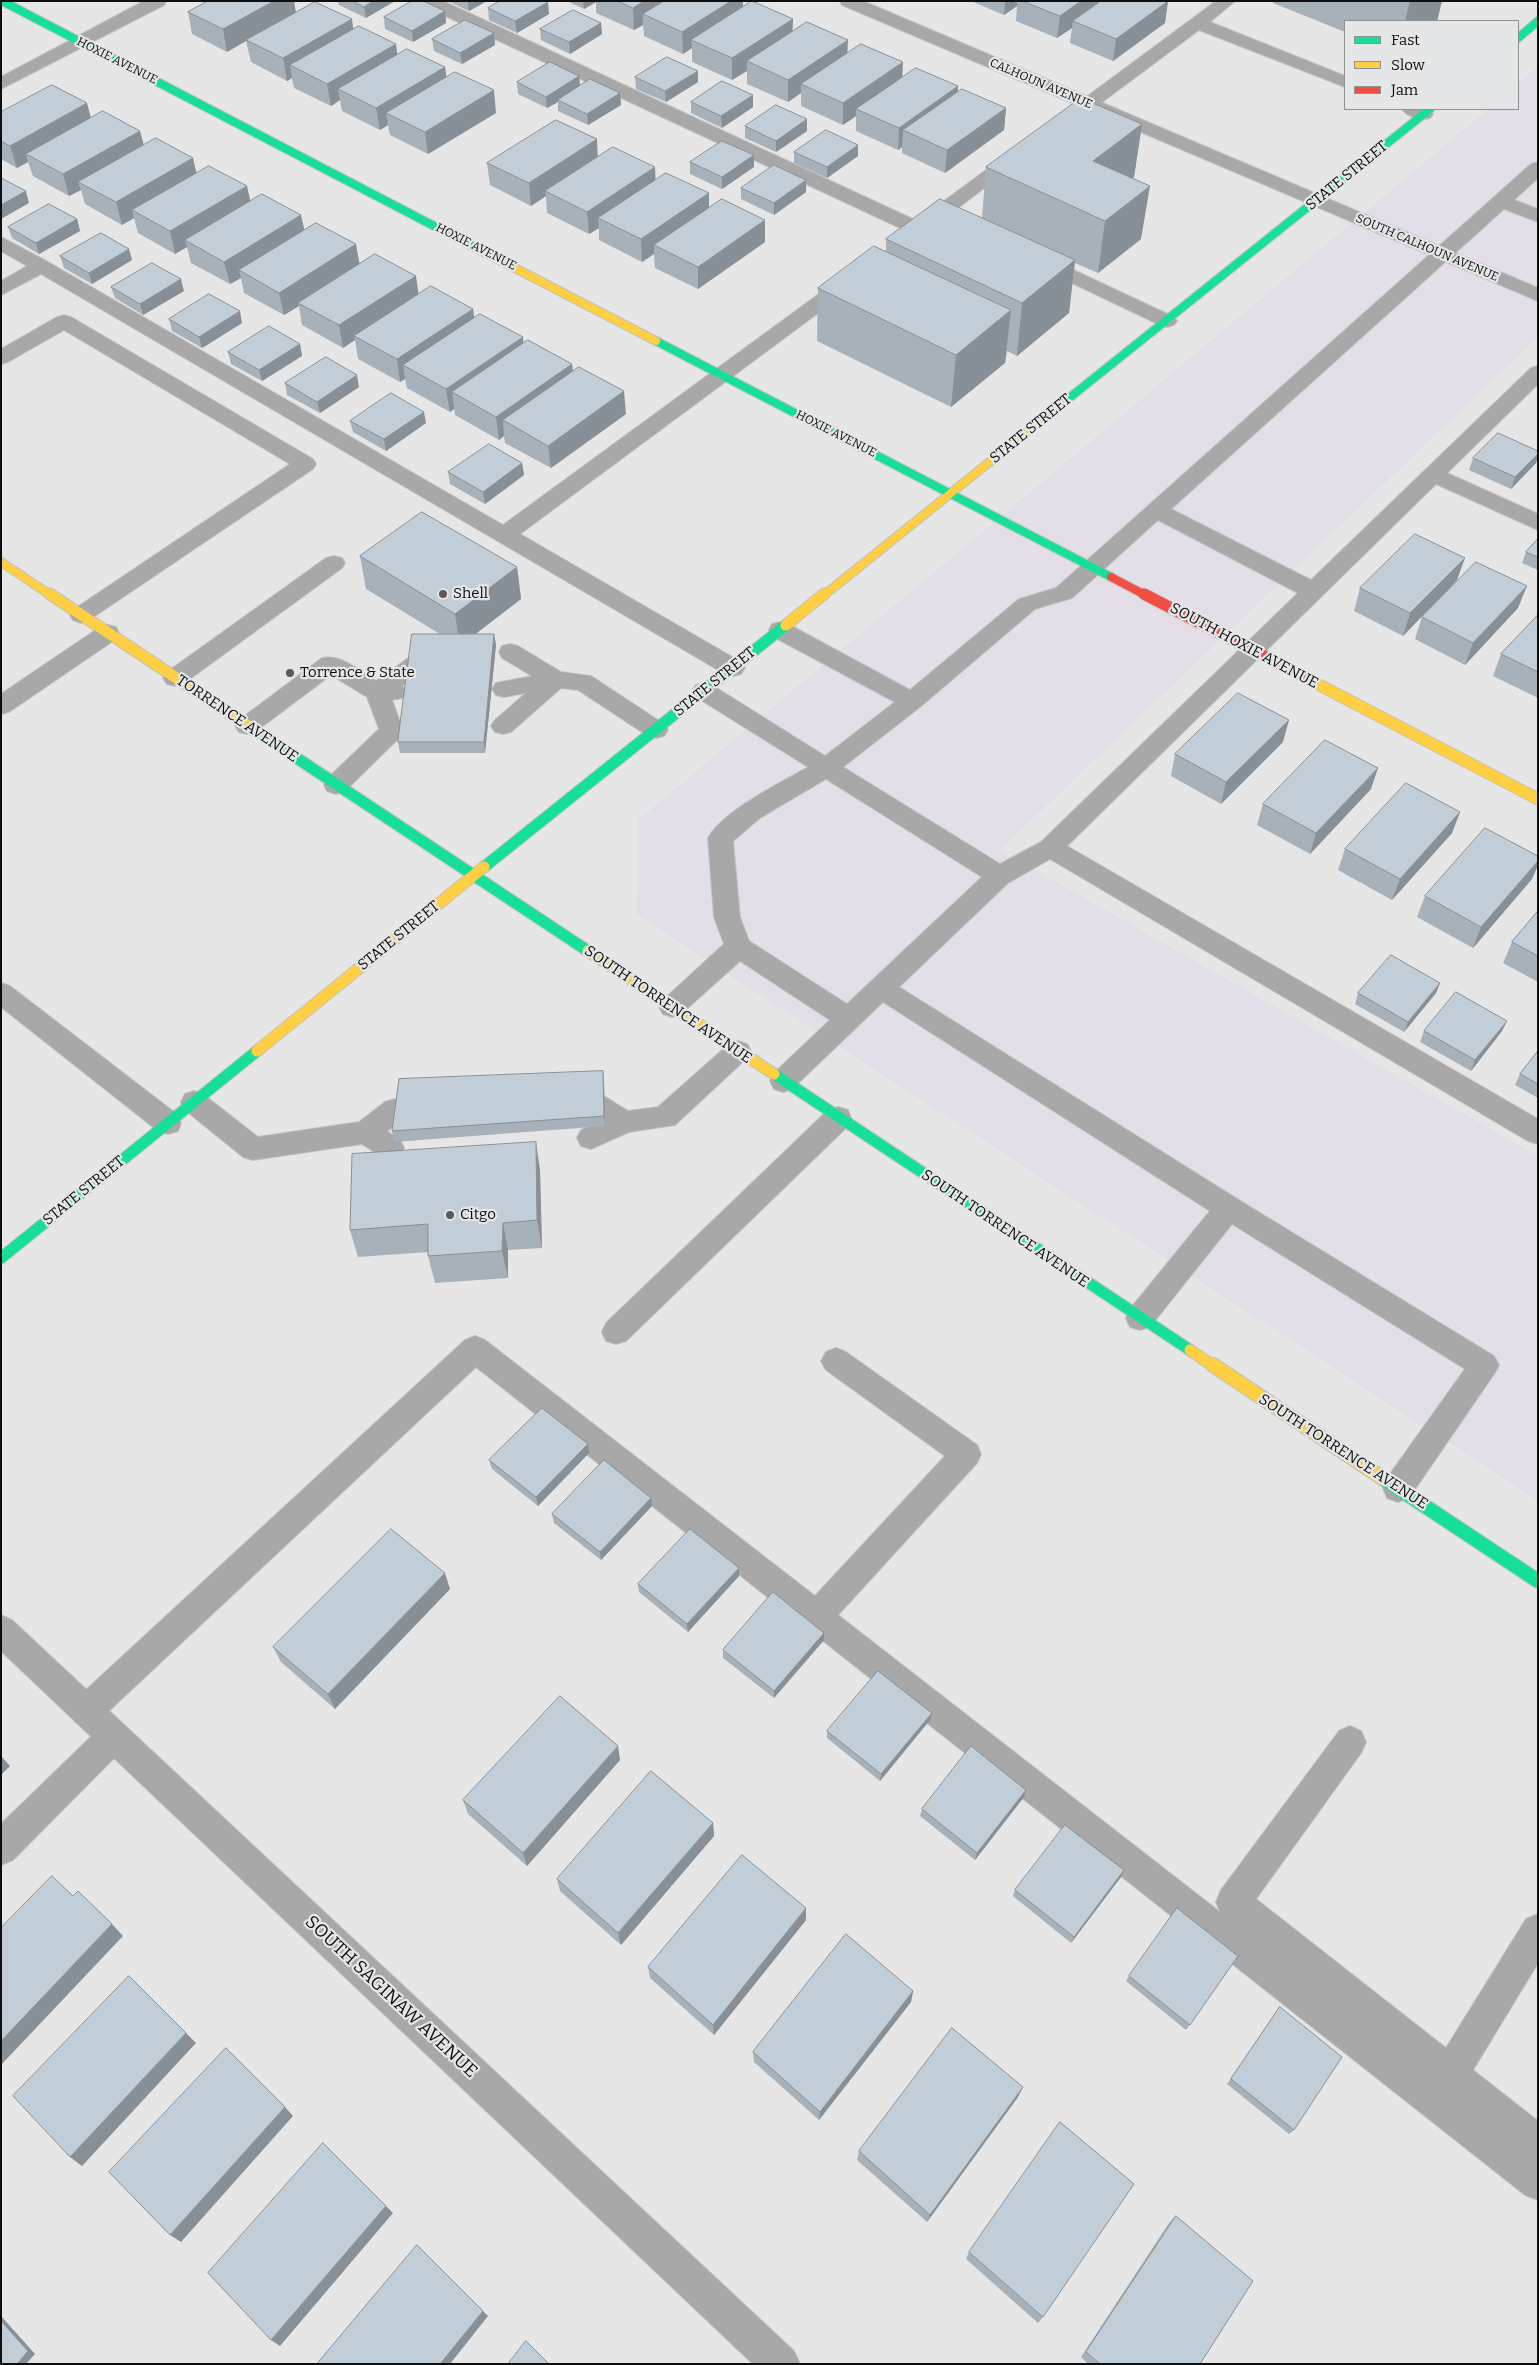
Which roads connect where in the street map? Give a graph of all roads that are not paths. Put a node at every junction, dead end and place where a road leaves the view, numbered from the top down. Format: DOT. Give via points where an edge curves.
graph roads {
  1 [pos="2,1"];
  2 [pos="158,1"];
  3 [pos="428,1"];
  4 [pos="848,1"];
  5 [pos="1227,1"];
  6 [pos="1538,21"];
  7 [pos="1197,23"];
  8 [pos="1519,37"];
  9 [pos="81,42"];
  10 [pos="1344,82"];
  11 [pos="1,84"];
  12 [pos="1088,104"];
  13 [pos="1422,110"];
  14 [pos="1538,168"];
  15 [pos="1317,201"];
  16 [pos="1501,201"];
  17 [pos="1538,216"];
  18 [pos="918,230"];
  19 [pos="902,241"];
  20 [pos="1,243"];
  21 [pos="1019,250"];
  22 [pos="1441,254"];
  23 [pos="41,266"];
  24 [pos="863,270"];
  25 [pos="1,289"];
  26 [pos="1538,295"];
  27 [pos="1167,321"];
  28 [pos="1,358"];
  29 [pos="1538,372"];
  30 [pos="722,375"];
  31 [pos="1432,474"];
  32 [pos="951,494"];
  33 [pos="1156,510"];
  34 [pos="1538,523"];
  35 [pos="504,535"];
  36 [pos="1,562"];
  37 [pos="334,563"];
  38 [pos="1093,567"];
  39 [pos="1313,591"];
  40 [pos="81,615"];
  41 [pos="780,630"];
  42 [pos="108,633"];
  43 [pos="1253,650"];
  44 [pos="510,652"];
  45 [pos="429,655"];
  46 [pos="733,668"];
  47 [pos="175,678"];
  48 [pos="556,680"];
  49 [pos="504,689"];
  50 [pos="704,691"];
  51 [pos="377,692"];
  52 [pos="416,692"];
  53 [pos="912,701"];
  54 [pos="1,706"];
  55 [pos="247,726"];
  56 [pos="502,726"];
  57 [pos="392,730"];
  58 [pos="420,730"];
  59 [pos="656,730"];
  60 [pos="827,767"];
  61 [pos="336,785"];
  62 [pos="1538,799"];
  63 [pos="1050,848"];
  64 [pos="473,876"];
  65 [pos="999,876"];
  66 [pos="738,947"];
  67 [pos="882,988"];
  68 [pos="1,993"];
  69 [pos="672,1007"];
  70 [pos="849,1019"];
  71 [pos="738,1051"];
  72 [pos="783,1081"];
  73 [pos="590,1101"];
  74 [pos="194,1102"];
  75 [pos="395,1110"];
  76 [pos="838,1118"];
  77 [pos="626,1122"];
  78 [pos="168,1123"];
  79 [pos="366,1132"];
  80 [pos="1538,1133"];
  81 [pos="591,1138"];
  82 [pos="390,1148"];
  83 [pos="1229,1208"];
  84 [pos="1,1258"];
  85 [pos="1140,1318"];
  86 [pos="616,1332"];
  87 [pos="836,1361"];
  88 [pos="1398,1488"];
  89 [pos="1538,1581"];
  90 [pos="816,1617"];
  91 [pos="1,1630"];
  92 [pos="86,1711"];
  93 [pos="113,1737"];
  94 [pos="1350,1742"];
  95 [pos="1,1848"];
  96 [pos="1538,1931"];
  97 [pos="1450,2074"];
  98 [pos="1538,2144"];
  99 [pos="1538,2182"];
  100 [pos="781,2364"];
  1 -- 9 [label="street, HOXIE AVENUE"];
  2 -- 9 [label="street"];
  3 -- 18 [label="street"];
  4 -- 12 [label="street, CALHOUN AVENUE"];
  5 -- 7 [label="street"];
  6 -- 8 [label="street"];
  7 -- 10 [label="street"];
  7 -- 12 [label="street"];
  9 -- 11 [label="street"];
  9 -- 30 [label="street, HOXIE AVENUE"];
  12 -- 15 [label="street, CALHOUN AVENUE"];
  12 -- 18 [label="street" via="1042,138 950,217"];
  13 -- 15 [label="street, STATE STREET"];
  14 -- 16 [label="street"];
  15 -- 22 [label="street, SOUTH CALHOUN AVENUE"];
  15 -- 27 [label="street, STATE STREET"];
  16 -- 17 [label="street"];
  16 -- 22 [label="street"];
  18 -- 19 [label="street"];
  20 -- 23 [label="street"];
  21 -- 27 [label="street"];
  22 -- 26 [label="street, SOUTH CALHOUN AVENUE"];
  22 -- 33 [label="street"];
  23 -- 25 [label="street"];
  23 -- 35 [label="street"];
  24 -- 30 [label="street"];
  27 -- 32 [label="street, STATE STREET"];
  28 -- 40 [label="street" via="64,321 305,464"];
  29 -- 31 [label="street"];
  30 -- 32 [label="street, HOXIE AVENUE"];
  30 -- 35 [label="street"];
  31 -- 34 [label="street"];
  31 -- 39 [label="street"];
  32 -- 38 [label="street, SOUTH HOXIE AVENUE"];
  32 -- 41 [label="street, STATE STREET"];
  33 -- 38 [label="street"];
  33 -- 39 [label="street"];
  35 -- 46 [label="street"];
  36 -- 40 [label="street, TORRENCE AVENUE"];
  37 -- 47 [label="street"];
  38 -- 43 [label="street, SOUTH HOXIE AVENUE"];
  38 -- 53 [label="street" via="1064,592 1027,604"];
  39 -- 43 [label="street"];
  40 -- 42 [label="street, TORRENCE AVENUE"];
  41 -- 46 [label="street, STATE STREET"];
  41 -- 53 [label="street"];
  42 -- 47 [label="street, TORRENCE AVENUE"];
  42 -- 54 [label="street"];
  43 -- 62 [label="street, SOUTH HOXIE AVENUE"];
  43 -- 63 [label="street"];
  44 -- 48 [label="street"];
  45 -- 51 [label="street"];
  46 -- 50 [label="street, STATE STREET"];
  47 -- 55 [label="street, TORRENCE AVENUE"];
  48 -- 49 [label="street"];
  48 -- 56 [label="street"];
  48 -- 59 [label="street" via="582,682"];
  50 -- 59 [label="street, STATE STREET"];
  50 -- 60 [label="street"];
  51 -- 52 [label="street"];
  51 -- 55 [label="street" via="330,664"];
  51 -- 57 [label="street"];
  53 -- 60 [label="street"];
  55 -- 61 [label="street, TORRENCE AVENUE"];
  57 -- 58 [label="street"];
  57 -- 61 [label="street"];
  59 -- 64 [label="street, STATE STREET"];
  60 -- 65 [label="street"];
  60 -- 66 [label="street" via="751,812 720,838 727,917"];
  61 -- 64 [label="street, TORRENCE AVENUE"];
  63 -- 65 [label="street"];
  63 -- 80 [label="street"];
  64 -- 69 [label="street, SOUTH TORRENCE AVENUE"];
  64 -- 74 [label="street, STATE STREET"];
  65 -- 67 [label="street"];
  66 -- 69 [label="street"];
  66 -- 70 [label="street"];
  67 -- 70 [label="street"];
  67 -- 83 [label="street"];
  68 -- 78 [label="street"];
  69 -- 71 [label="street, SOUTH TORRENCE AVENUE"];
  70 -- 72 [label="street"];
  71 -- 72 [label="street, SOUTH TORRENCE AVENUE"];
  71 -- 77 [label="street" via="665,1117"];
  72 -- 76 [label="street, SOUTH TORRENCE AVENUE"];
  73 -- 77 [label="street"];
  74 -- 78 [label="street, STATE STREET"];
  74 -- 79 [label="street" via="253,1149"];
  75 -- 79 [label="street"];
  76 -- 85 [label="street, SOUTH TORRENCE AVENUE"];
  76 -- 86 [label="street"];
  77 -- 81 [label="street"];
  78 -- 84 [label="street, STATE STREET"];
  79 -- 82 [label="street"];
  83 -- 85 [label="street"];
  83 -- 88 [label="street" via="1484,1365"];
  85 -- 88 [label="street, SOUTH TORRENCE AVENUE"];
  87 -- 90 [label="street" via="966,1454"];
  88 -- 89 [label="street, SOUTH TORRENCE AVENUE"];
  90 -- 92 [label="street" via="475,1349"];
  90 -- 99 [label="street"];
  91 -- 92 [label="street, SOUTH SAGINAW AVENUE"];
  92 -- 93 [label="street, SOUTH SAGINAW AVENUE"];
  93 -- 95 [label="street"];
  93 -- 100 [label="street, SOUTH SAGINAW AVENUE"];
  94 -- 97 [label="street" via="1233,1902"];
  96 -- 97 [label="street"];
  97 -- 98 [label="street"];
}
